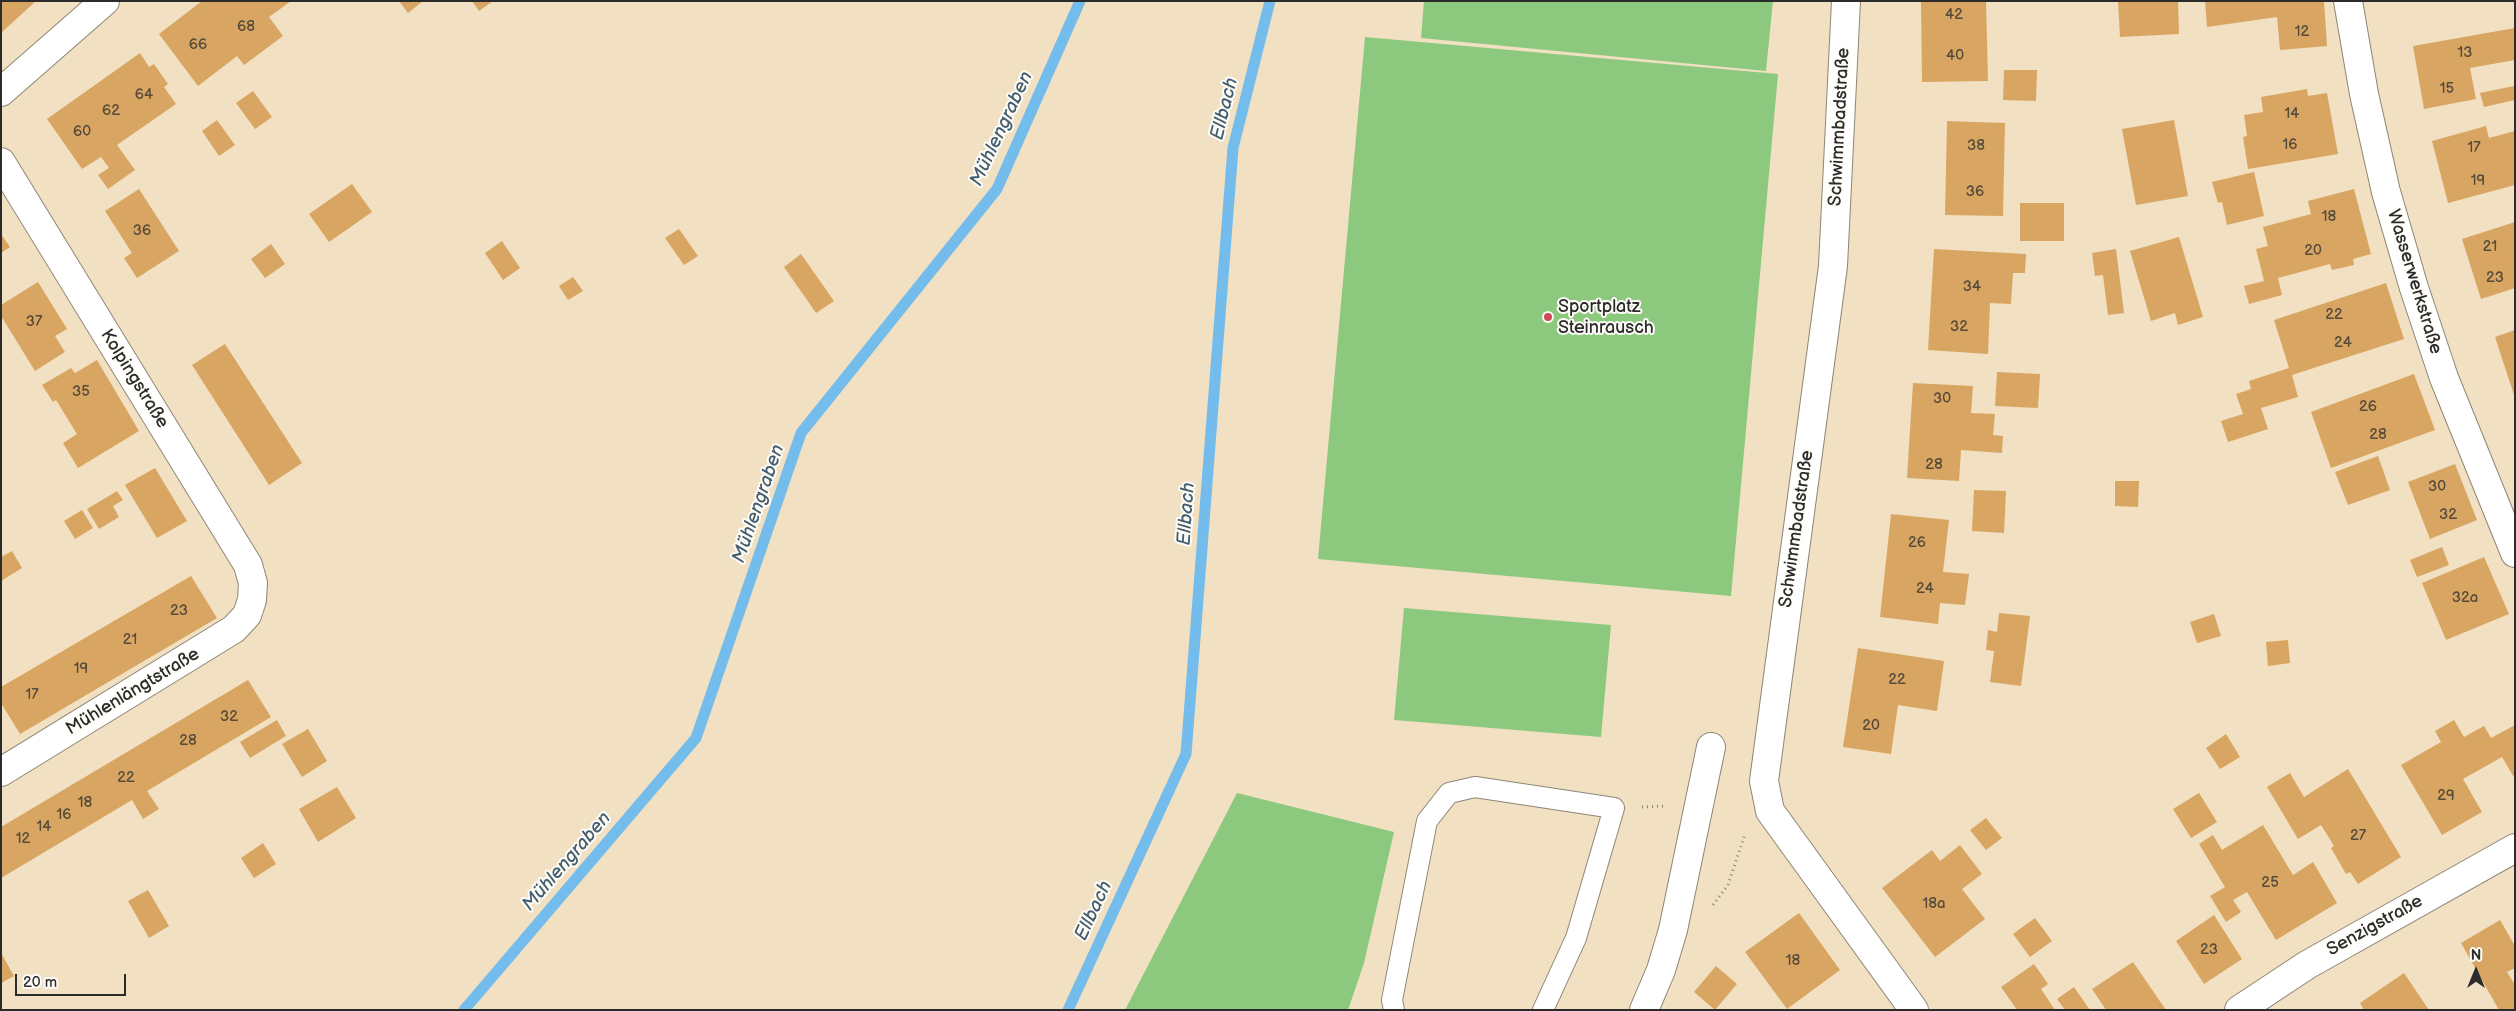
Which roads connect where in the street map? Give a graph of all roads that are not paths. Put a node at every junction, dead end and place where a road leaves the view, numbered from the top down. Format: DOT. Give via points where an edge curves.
graph roads {
  1 [pos="105,1"];
  2 [pos="1846,1"];
  3 [pos="2348,1"];
  4 [pos="1,92"];
  5 [pos="1,162"];
  6 [pos="2515,553"];
  7 [pos="252,600"];
  8 [pos="1711,747"];
  9 [pos="1,772"];
  10 [pos="2515,848"];
  11 [pos="1394,1010"];
  12 [pos="1543,1010"];
  13 [pos="1644,1010"];
  14 [pos="1914,1010"];
  15 [pos="2239,1010"];
  1 -- 4 [label="street"];
  2 -- 14 [label="street, Schwimmbadstraße" via="1833,266 1764,781 1770,811"];
  3 -- 6 [label="street, Wasserwerkstraße" via="2386,192 2414,288 2444,378"];
  5 -- 7 [label="street, Kolpingstraße" via="248,565 253,583"];
  7 -- 9 [label="street, Mühlenlängtstraße" via="247,615 228,634"];
  8 -- 13 [label="street" via="1673,930"];
  10 -- 15 [label="street, Senzigstraße" via="2307,965"];
  11 -- 12 [label="lane" via="1392,1000 1426,821 1449,793 1475,787 1614,808 1576,938"];
}
